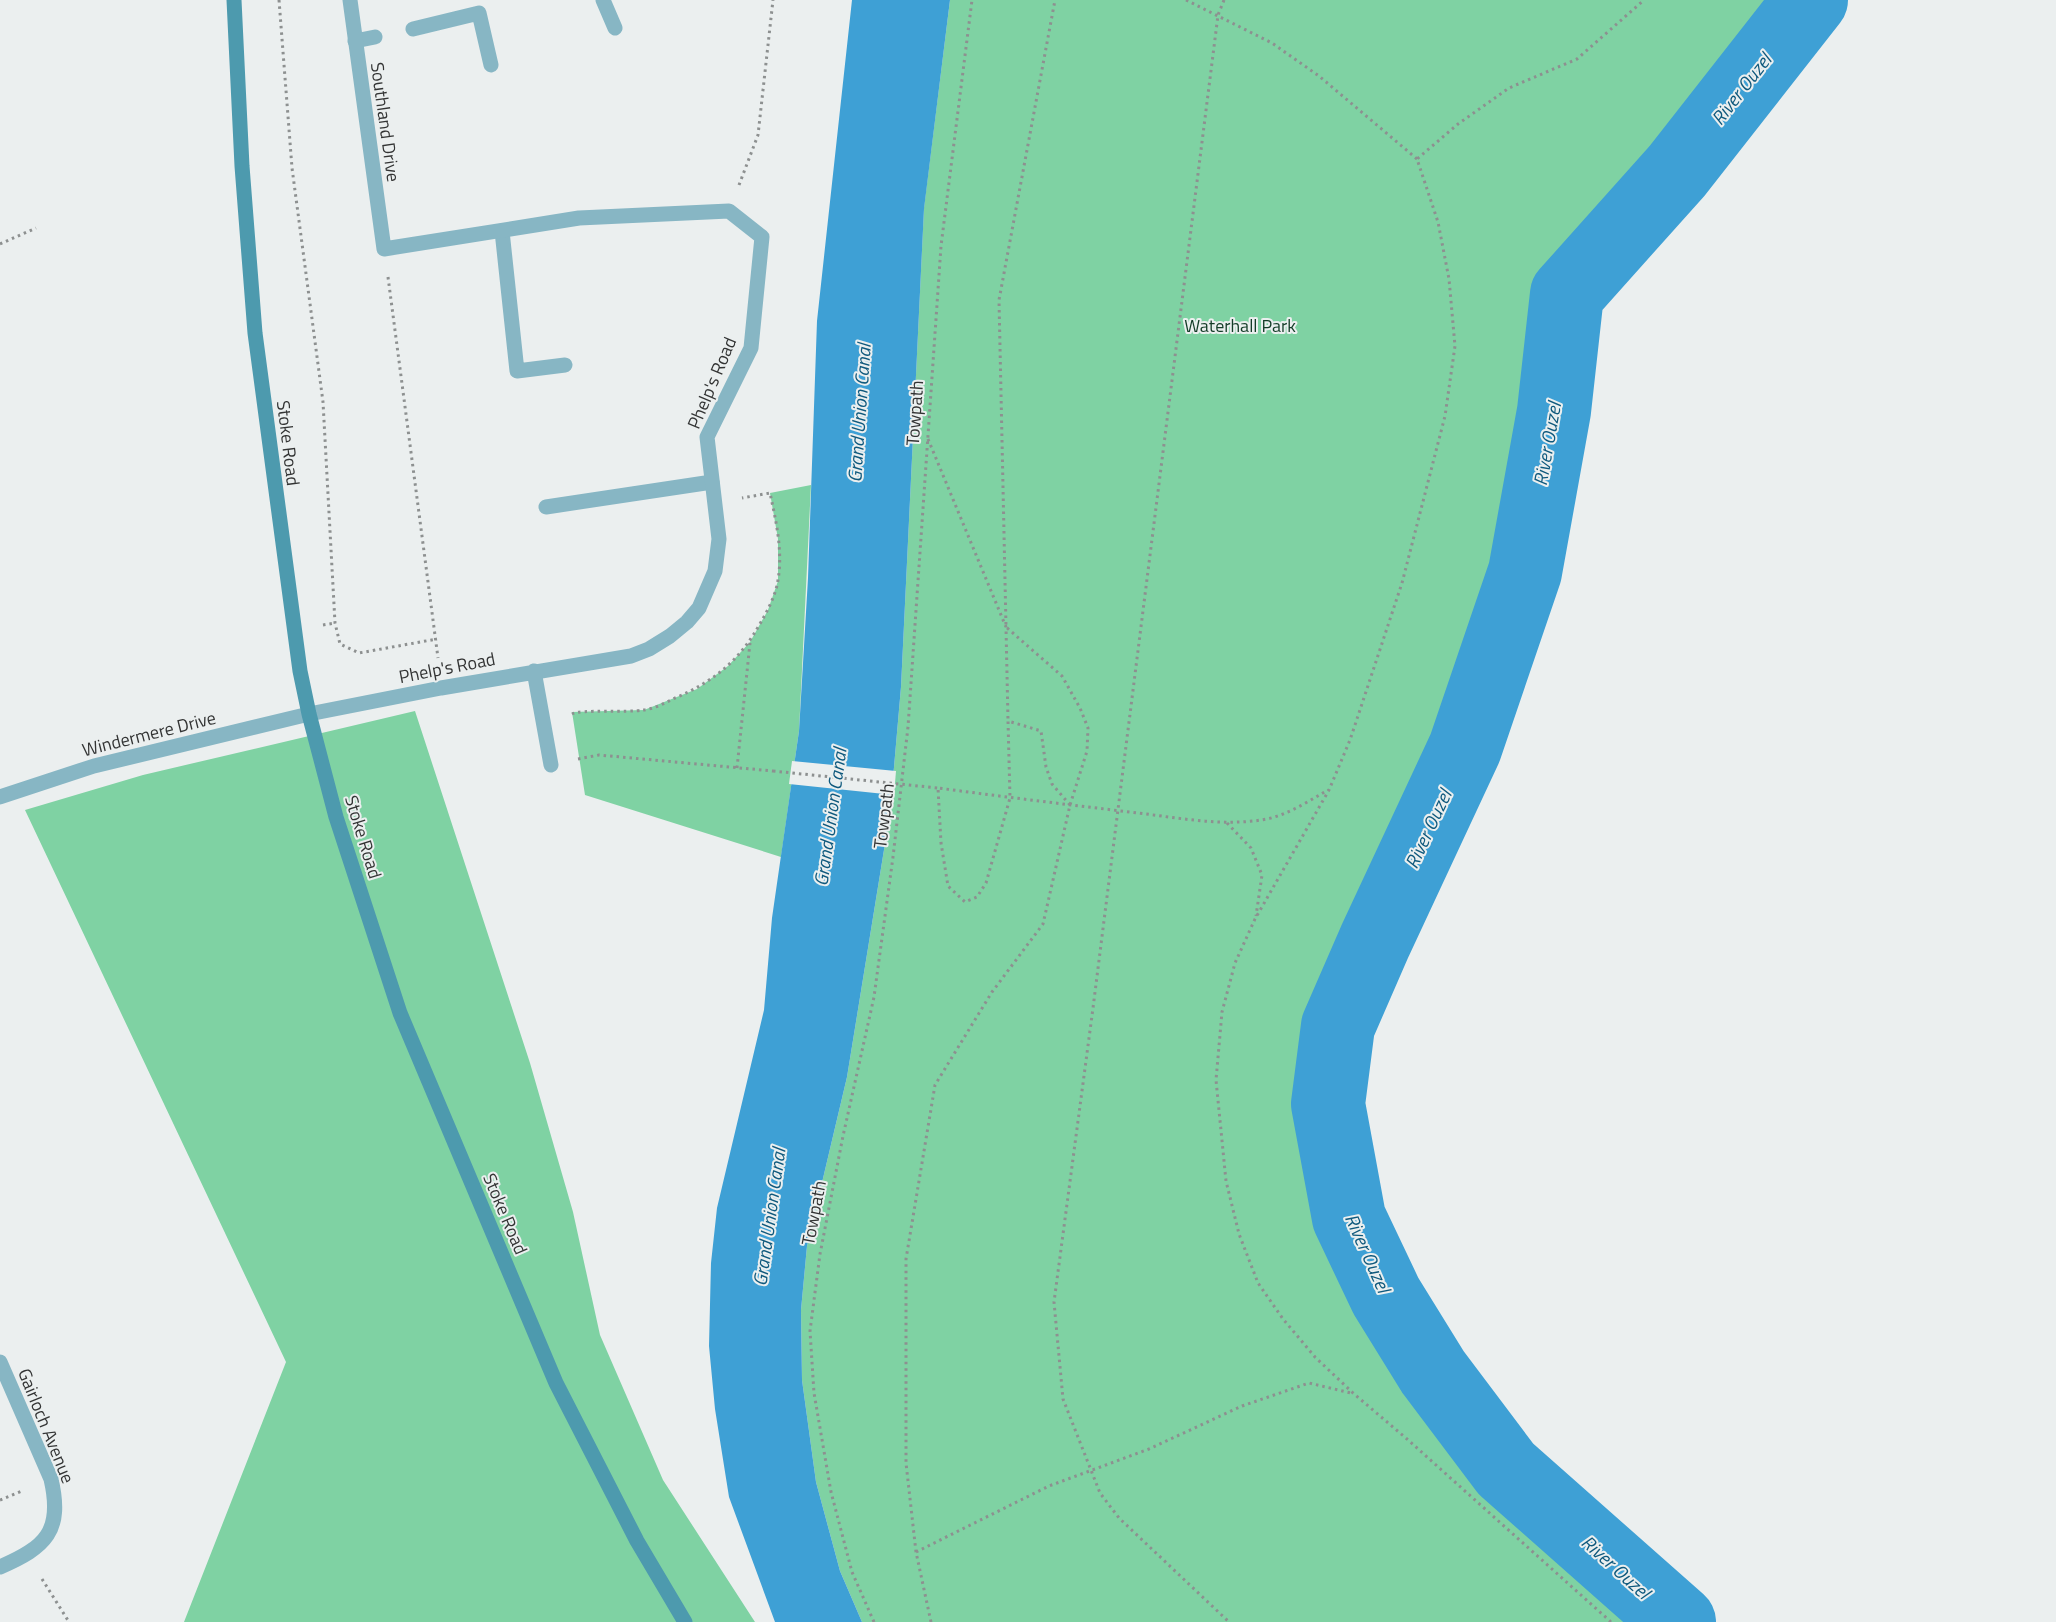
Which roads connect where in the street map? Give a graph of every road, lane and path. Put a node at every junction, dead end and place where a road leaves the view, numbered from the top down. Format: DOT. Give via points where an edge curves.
graph roads {
  1 [pos="234,0"];
  2 [pos="279,0"];
  3 [pos="350,0"];
  4 [pos="603,0"];
  5 [pos="773,0"];
  6 [pos="972,0"];
  7 [pos="1055,0"];
  8 [pos="1186,0"];
  9 [pos="1224,0"];
  10 [pos="1644,0"];
  11 [pos="1218,15"];
  12 [pos="615,28"];
  13 [pos="413,29"];
  14 [pos="375,37"];
  15 [pos="355,41"];
  16 [pos="491,65"];
  17 [pos="1417,158"];
  18 [pos="729,211"];
  19 [pos="36,228"];
  20 [pos="502,231"];
  21 [pos="0,244"];
  22 [pos="384,250"];
  23 [pos="565,366"];
  24 [pos="927,437"];
  25 [pos="712,482"];
  26 [pos="546,507"];
  27 [pos="1006,627"];
  28 [pos="436,639"];
  29 [pos="750,642"];
  30 [pos="534,671"];
  31 [pos="441,688"];
  32 [pos="309,714"];
  33 [pos="1008,721"];
  34 [pos="551,765"];
  35 [pos="737,768"];
  36 [pos="938,788"];
  37 [pos="1329,790"];
  38 [pos="1,794"];
  39 [pos="1010,798"];
  40 [pos="1070,805"];
  41 [pos="1118,810"];
  42 [pos="1228,823"];
  43 [pos="1255,919"];
  44 [pos="0,1362"];
  45 [pos="1353,1393"];
  46 [pos="916,1552"];
  47 [pos="26,1556"];
  48 [pos="0,1567"];
  49 [pos="70,1622"];
  50 [pos="685,1622"];
  51 [pos="874,1622"];
  52 [pos="931,1622"];
  53 [pos="1230,1622"];
  54 [pos="1611,1622"];
  1 -- 32 [label="street, Stoke Road" via="255,333 294,630"];
  2 -- 28 [label="path" via="292,168 323,402 335,623 340,644 359,653"];
  3 -- 15 [label="street, Southland Drive"];
  4 -- 12 [label="street"];
  5 -- 18 [label="path" via="758,135"];
  6 -- 24 [label="path, Towpath" via="941,246"];
  7 -- 27 [label="path" via="999,300"];
  8 -- 11 [label="path"];
  9 -- 11 [label="path"];
  10 -- 17 [label="path" via="1577,59 1509,88"];
  11 -- 17 [label="path" via="1272,42 1319,76"];
  11 -- 41 [label="path"];
  13 -- 16 [label="street" via="479,13"];
  14 -- 15 [label="street"];
  15 -- 22 [label="street, Southland Drive"];
  17 -- 37 [label="path" via="1438,222 1449,279 1455,346 1446,416 1402,583 1350,740"];
  18 -- 20 [label="street" via="580,218"];
  18 -- 25 [label="street, Phelp's Road" via="762,237 751,348 707,437"];
  19 -- 21 [label="path"];
  20 -- 22 [label="street"];
  20 -- 23 [label="street" via="517,371"];
  22 -- 28 [label="path"];
  24 -- 27 [label="path"];
  24 -- 51 [label="path, Towpath" via="908,727 874,996 820,1254 810,1331 814,1393 831,1492 852,1572"];
  25 -- 26 [label="street"];
  25 -- 30 [label="street, Phelp's Road" via="719,538 715,571 699,608 687,622 649,649 631,656"];
  27 -- 33 [label="path"];
  27 -- 40 [label="path" via="1062,676 1088,728 1087,751"];
  28 -- 31 [label="path"];
  29 -- 35 [label="path"];
  30 -- 31 [label="street, Phelp's Road"];
  30 -- 34 [label="street"];
  31 -- 32 [label="street, Phelp's Road"];
  32 -- 38 [label="street, Windermere Drive" via="94,766"];
  32 -- 50 [label="street, Stoke Road" via="336,817 400,1013 556,1383 637,1541"];
  33 -- 39 [label="path"];
  33 -- 40 [label="path" via="1041,732 1052,784"];
  34 -- 35 [label="path" via="599,755"];
  35 -- 36 [label="path, bridge"];
  36 -- 39 [label="path"];
  36 -- 39 [label="path" via="941,843 948,886 965,902 977,897 986,883"];
  37 -- 42 [label="path" via="1295,809 1267,819"];
  37 -- 43 [label="path"];
  39 -- 40 [label="path"];
  40 -- 41 [label="path"];
  40 -- 46 [label="path" via="1043,924 992,992 935,1085 906,1259 906,1463"];
  41 -- 42 [label="path"];
  41 -- 53 [label="path" via="1054,1302 1063,1399 1100,1493 1118,1518"];
  42 -- 43 [label="path" via="1252,848 1262,875"];
  43 -- 45 [label="path" via="1235,963 1222,1012 1216,1080 1226,1181 1239,1234 1258,1283 1315,1357"];
  44 -- 47 [label="street, Gairloch Avenue" via="51,1479 56,1499 52,1527"];
  45 -- 46 [label="path" via="1309,1383 1242,1406 1149,1449 1049,1486"];
  45 -- 54 [label="path"];
  46 -- 52 [label="path"];
  47 -- 48 [label="street, Gairloch Avenue"];
  47 -- 49 [label="path"];
}
